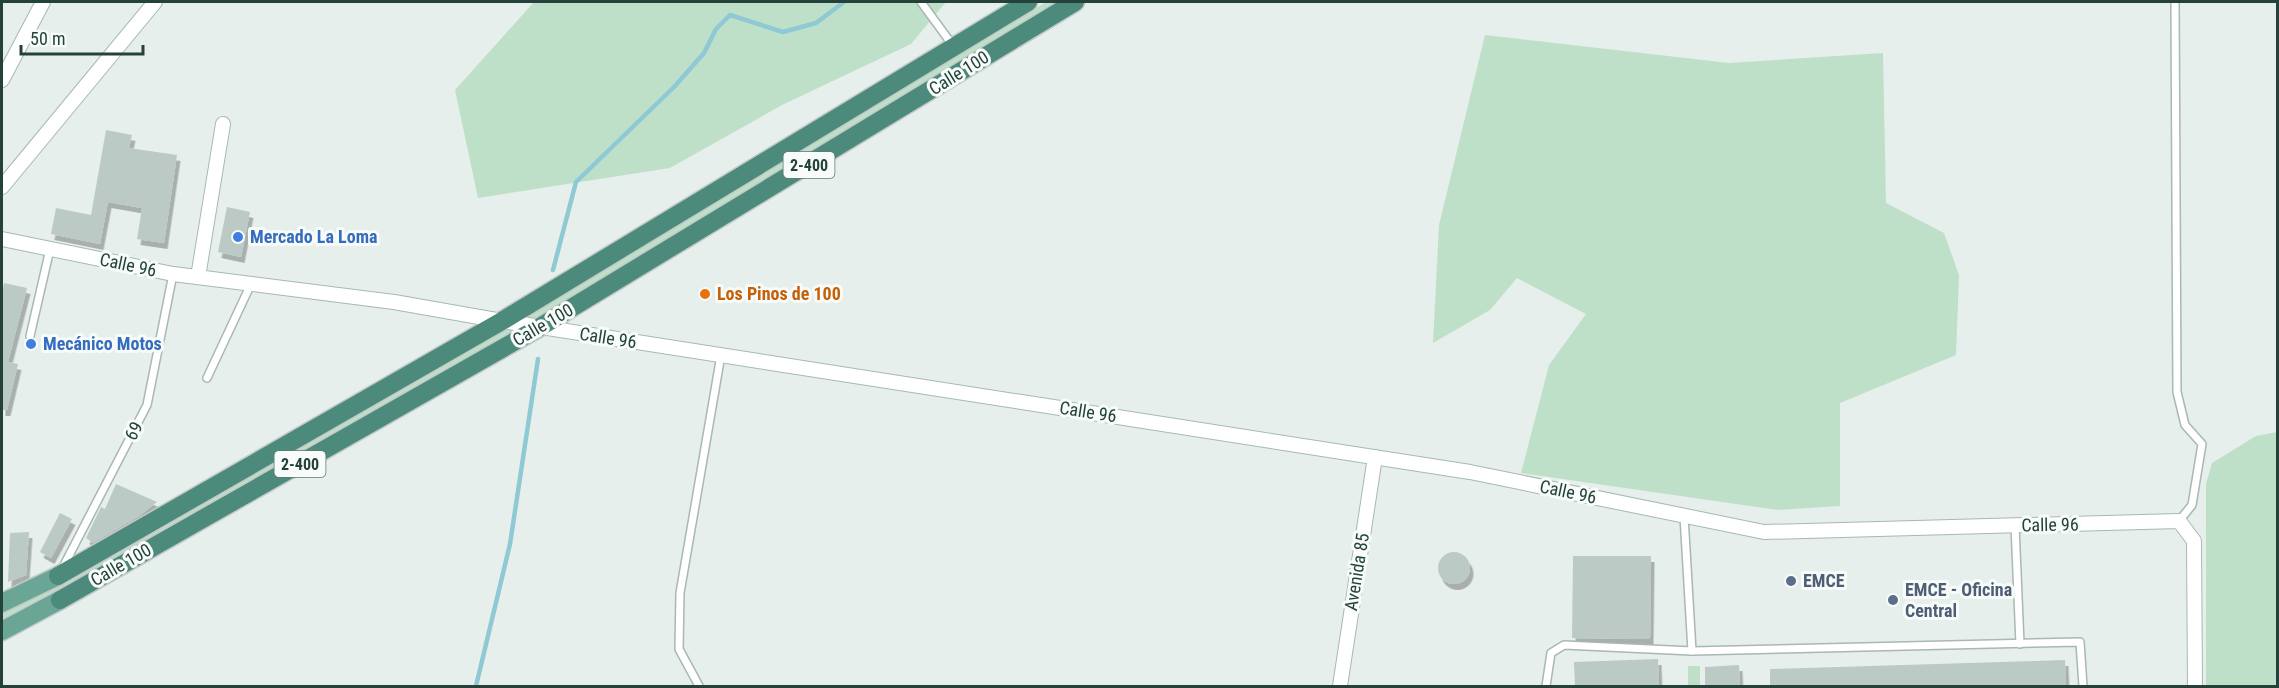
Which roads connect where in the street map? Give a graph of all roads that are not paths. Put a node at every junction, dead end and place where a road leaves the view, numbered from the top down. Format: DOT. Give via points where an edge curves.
graph roads {
  1 [pos="43,2"];
  2 [pos="155,2"];
  3 [pos="921,2"];
  4 [pos="1075,2"];
  5 [pos="2175,2"];
  6 [pos="1019,5"];
  7 [pos="954,47"];
  8 [pos="2,80"];
  9 [pos="223,124"];
  10 [pos="2,187"];
  11 [pos="2,239"];
  12 [pos="50,249"];
  13 [pos="173,274"];
  14 [pos="198,277"];
  15 [pos="250,284"];
  16 [pos="502,321"];
  17 [pos="540,327"];
  18 [pos="30,336"];
  19 [pos="721,355"];
  20 [pos="207,378"];
  21 [pos="1375,457"];
  22 [pos="1684,516"];
  23 [pos="2179,521"];
  24 [pos="2015,525"];
  25 [pos="58,576"];
  26 [pos="60,600"];
  27 [pos="2,603"];
  28 [pos="2,631"];
  29 [pos="2020,644"];
  30 [pos="1692,651"];
  31 [pos="699,687"];
  32 [pos="1340,687"];
  33 [pos="1546,687"];
  34 [pos="2083,687"];
  35 [pos="2194,687"];
  1 -- 8 [label="street"];
  2 -- 10 [label="street"];
  3 -- 7 [label="lane"];
  4 -- 17 [label="highway, Calle 100 / 2-400"];
  5 -- 23 [label="lane" via="2177,392 2185,425 2202,444 2192,505"];
  6 -- 7 [label="highway, Calle 100 / 2-400"];
  7 -- 16 [label="highway, Calle 100 / 2-400"];
  9 -- 14 [label="street"];
  11 -- 12 [label="street, Calle 96"];
  12 -- 13 [label="street, Calle 96"];
  12 -- 18 [label="lane"];
  13 -- 14 [label="street, Calle 96"];
  13 -- 25 [label="lane, 69" via="147,405"];
  14 -- 15 [label="street, Calle 96"];
  15 -- 16 [label="street, Calle 96" via="394,302"];
  15 -- 20 [label="lane"];
  16 -- 17 [label="street, Calle 96"];
  16 -- 25 [label="highway, Calle 100 / 2-400"];
  17 -- 19 [label="street, Calle 96"];
  17 -- 26 [label="highway, Calle 100 / 2-400"];
  19 -- 21 [label="street, Calle 96"];
  19 -- 31 [label="lane" via="680,593 679,649"];
  21 -- 22 [label="street, Calle 96" via="1470,472"];
  21 -- 32 [label="street, Avenida 85"];
  22 -- 24 [label="street, Calle 96" via="1764,532"];
  22 -- 30 [label="lane"];
  23 -- 24 [label="street, Calle 96"];
  23 -- 35 [label="street" via="2194,541"];
  24 -- 29 [label="lane"];
  25 -- 27 [label="main road, Calle 100 / 2-400"];
  26 -- 28 [label="main road, Calle 100 / 2-400"];
  29 -- 30 [label="lane"];
  29 -- 34 [label="lane" via="2080,642"];
  30 -- 33 [label="lane" via="1564,645 1551,653"];
}
